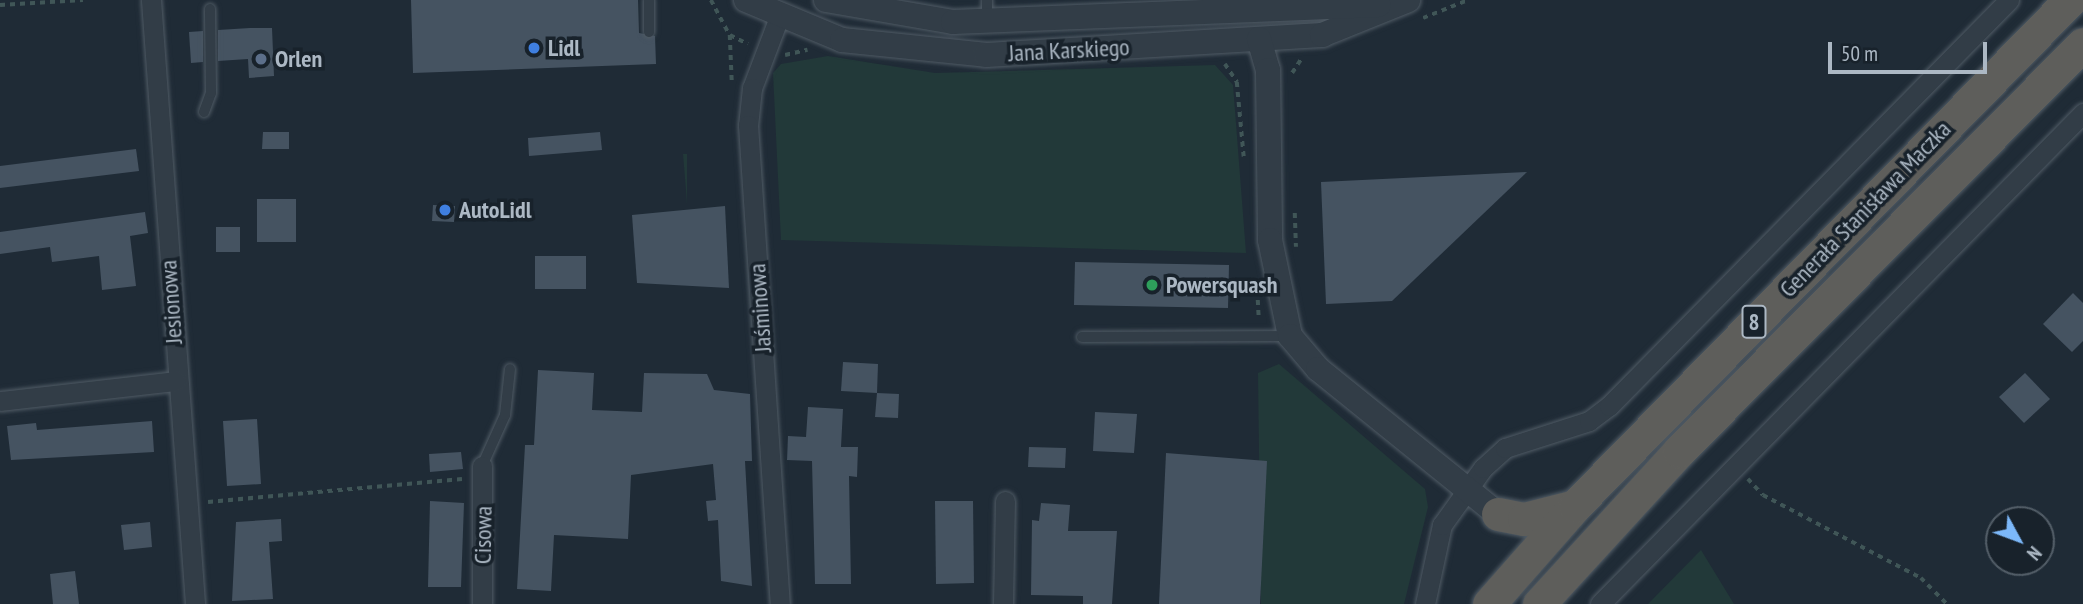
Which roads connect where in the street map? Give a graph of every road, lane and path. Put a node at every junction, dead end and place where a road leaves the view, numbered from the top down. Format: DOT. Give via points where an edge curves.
graph roads {
  1 [pos="83,0"];
  2 [pos="150,0"];
  3 [pos="649,0"];
  4 [pos="746,0"];
  5 [pos="826,0"];
  6 [pos="2009,0"];
  7 [pos="2070,0"];
  8 [pos="1401,2"];
  9 [pos="0,5"];
  10 [pos="210,9"];
  11 [pos="1259,9"];
  12 [pos="987,10"];
  13 [pos="779,17"];
  14 [pos="649,32"];
  15 [pos="730,35"];
  16 [pos="1259,39"];
  17 [pos="2083,44"];
  18 [pos="1293,68"];
  19 [pos="1289,81"];
  20 [pos="732,86"];
  21 [pos="204,112"];
  22 [pos="2083,113"];
  23 [pos="1294,202"];
  24 [pos="1297,253"];
  25 [pos="1290,336"];
  26 [pos="1082,337"];
  27 [pos="510,369"];
  28 [pos="176,381"];
  29 [pos="0,401"];
  30 [pos="1738,462"];
  31 [pos="483,471"];
  32 [pos="1468,489"];
  33 [pos="1005,501"];
  34 [pos="189,503"];
  35 [pos="1575,506"];
  36 [pos="1498,514"];
  37 [pos="1495,596"];
  38 [pos="195,604"];
  39 [pos="482,604"];
  40 [pos="780,604"];
  41 [pos="1003,604"];
  42 [pos="1425,604"];
  43 [pos="1539,604"];
  44 [pos="1600,604"];
  45 [pos="1947,604"];
  1 -- 9 [label="path"];
  2 -- 28 [label="street, Jesionowa"];
  3 -- 14 [label="lane"];
  4 -- 13 [label="street, Jana Karskiego"];
  5 -- 12 [label="street, Jana Karskiego" via="918,19"];
  6 -- 32 [label="street" via="1609,406 1581,425 1505,449"];
  7 -- 35 [label="highway, Generała Stanisława Maczka / 8"];
  8 -- 11 [label="street, Jana Karskiego"];
  8 -- 16 [label="street, Jana Karskiego" via="1322,35"];
  10 -- 21 [label="lane" via="211,93"];
  11 -- 12 [label="street, Jana Karskiego"];
  11 -- 16 [label="street"];
  13 -- 16 [label="street, Jana Karskiego" via="842,40 924,52"];
  13 -- 40 [label="street, Jaśminowa" via="752,88 748,125"];
  15 -- 20 [label="path"];
  16 -- 25 [label="street" via="1268,70 1264,94 1270,240"];
  17 -- 43 [label="highway, Generała Stanisława Maczka / 8" via="1679,451"];
  18 -- 19 [label="path"];
  22 -- 30 [label="street"];
  23 -- 24 [label="path"];
  25 -- 26 [label="lane"];
  25 -- 32 [label="street" via="1318,369"];
  27 -- 31 [label="lane" via="505,415"];
  28 -- 29 [label="street"];
  28 -- 34 [label="street, Jesionowa"];
  30 -- 44 [label="street"];
  30 -- 45 [label="path" via="1763,495 1921,578"];
  31 -- 34 [label="path"];
  31 -- 39 [label="street, Cisowa"];
  32 -- 36 [label="street"];
  32 -- 42 [label="street" via="1441,525"];
  33 -- 41 [label="street"];
  34 -- 38 [label="street, Jesionowa"];
  35 -- 36 [label="highway" via="1524,519"];
  35 -- 37 [label="highway, Generała Stanisława Maczka / 8"];
  36 -- 37 [label="highway" via="1508,564"];
}
